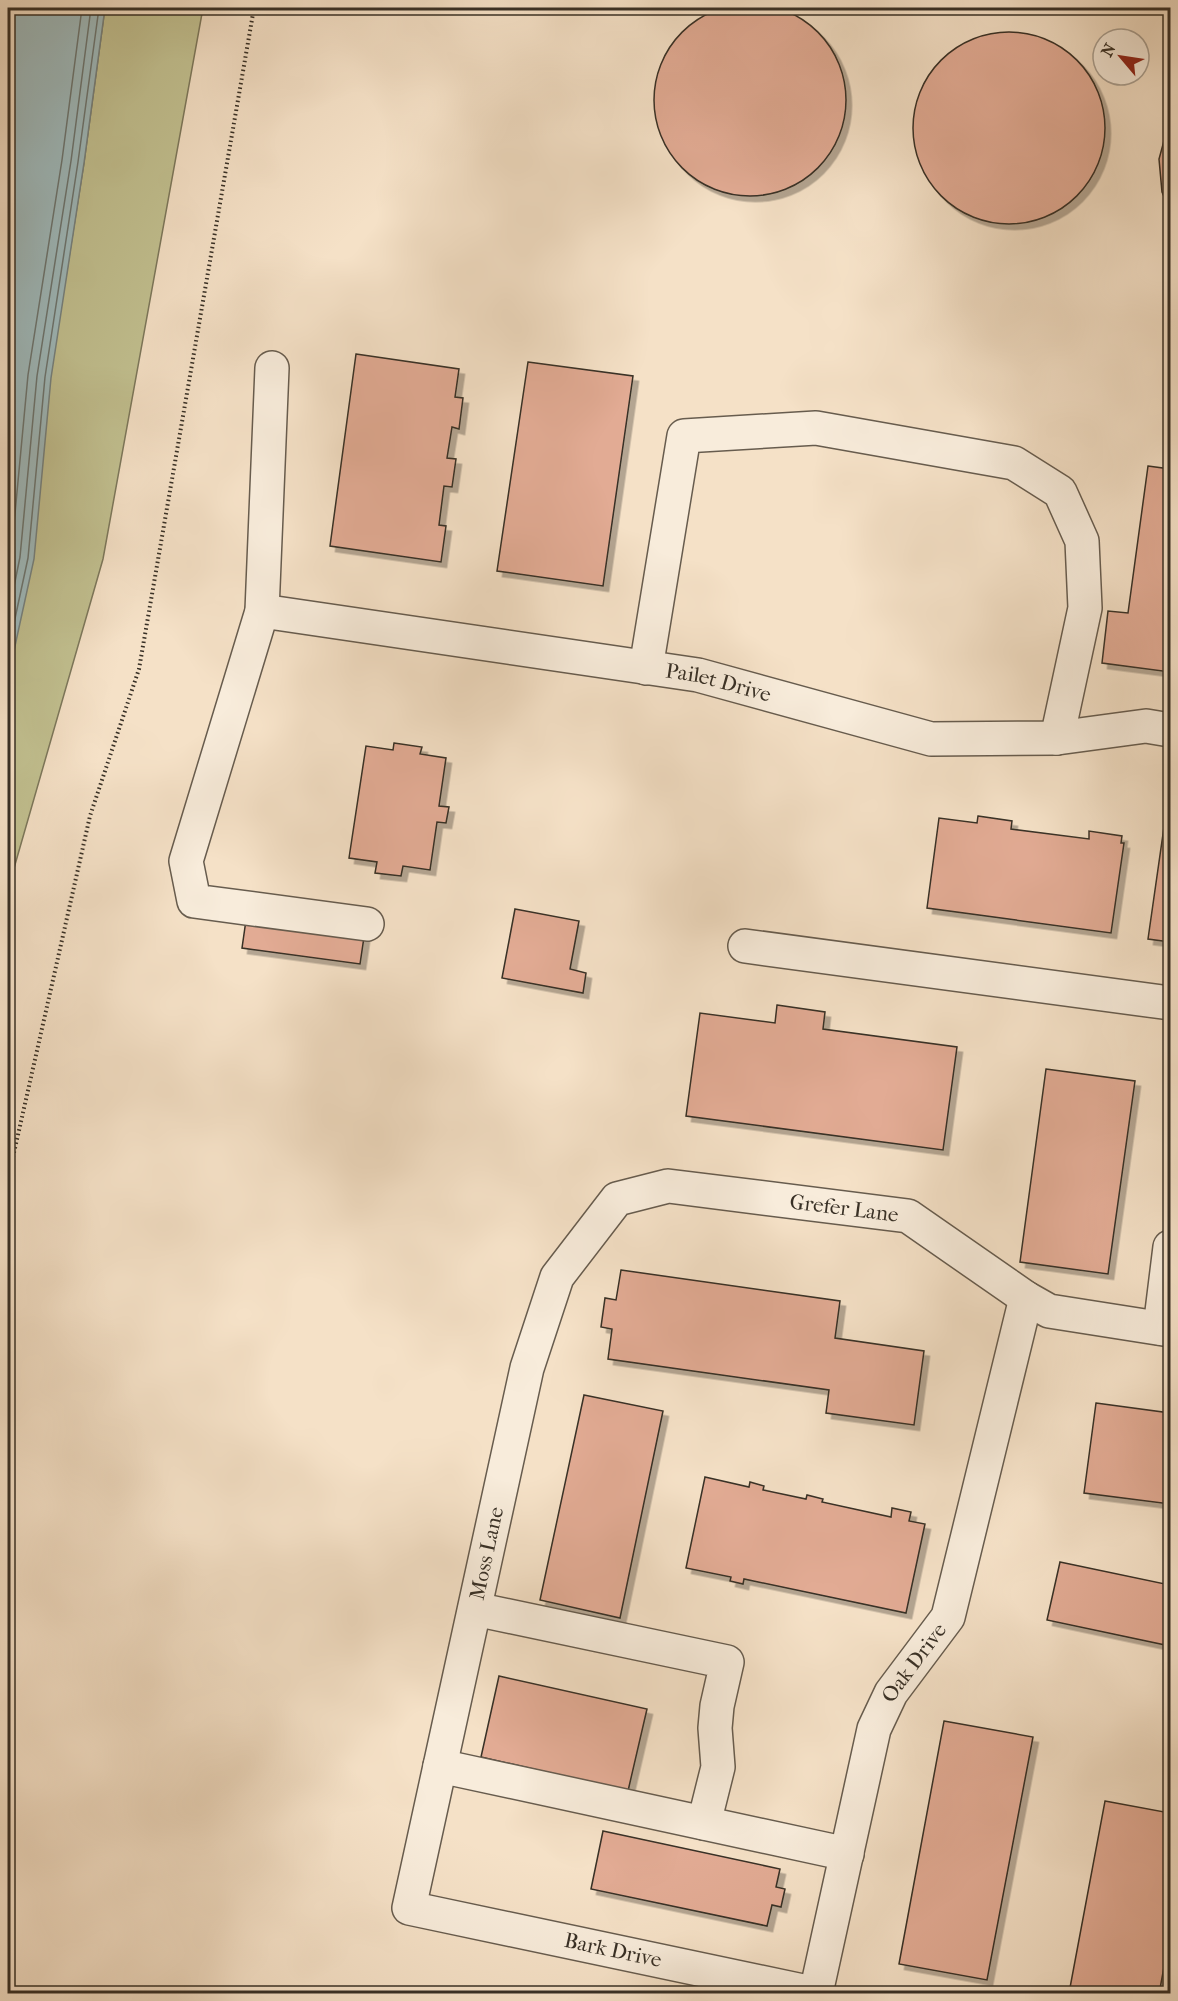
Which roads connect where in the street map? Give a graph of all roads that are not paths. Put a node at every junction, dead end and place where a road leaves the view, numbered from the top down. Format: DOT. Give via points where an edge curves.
graph roads {
  1 [pos="272,368"];
  2 [pos="262,611"];
  3 [pos="646,668"];
  4 [pos="1170,730"];
  5 [pos="1057,738"];
  6 [pos="367,924"];
  7 [pos="745,946"];
  8 [pos="1170,1003"];
  9 [pos="604,1216"];
  10 [pos="1170,1247"];
  11 [pos="1026,1298"];
  12 [pos="1165,1329"];
  13 [pos="475,1609"];
  14 [pos="440,1766"];
  15 [pos="704,1823"];
  16 [pos="847,1854"];
  17 [pos="409,1908"];
  18 [pos="816,1993"];
  1 -- 2 [label="street"];
  2 -- 3 [label="street, Pailet Drive"];
  2 -- 6 [label="street" via="186,861 194,901"];
  3 -- 5 [label="street, Pailet Drive" via="698,675 931,739"];
  3 -- 5 [label="street" via="684,436 816,428 840,432 1014,463 1060,492 1082,541 1085,608"];
  4 -- 5 [label="street, Pailet Drive" via="1146,726"];
  7 -- 8 [label="street"];
  9 -- 11 [label="street, Grefer Lane" via="617,1199 668,1186 908,1216"];
  9 -- 13 [label="street, Moss Lane" via="557,1277 527,1368"];
  10 -- 12 [label="street"];
  11 -- 12 [label="street, Grefer Lane" via="1049,1311"];
  11 -- 16 [label="street, Oak Drive" via="948,1617 891,1693 874,1729"];
  13 -- 14 [label="street, Moss Lane"];
  13 -- 15 [label="street" via="727,1662 715,1728 718,1767"];
  14 -- 15 [label="street"];
  14 -- 17 [label="street, Moss Lane"];
  15 -- 16 [label="street"];
  16 -- 18 [label="street, Oak Drive"];
  17 -- 18 [label="street, Bark Drive"];
}
